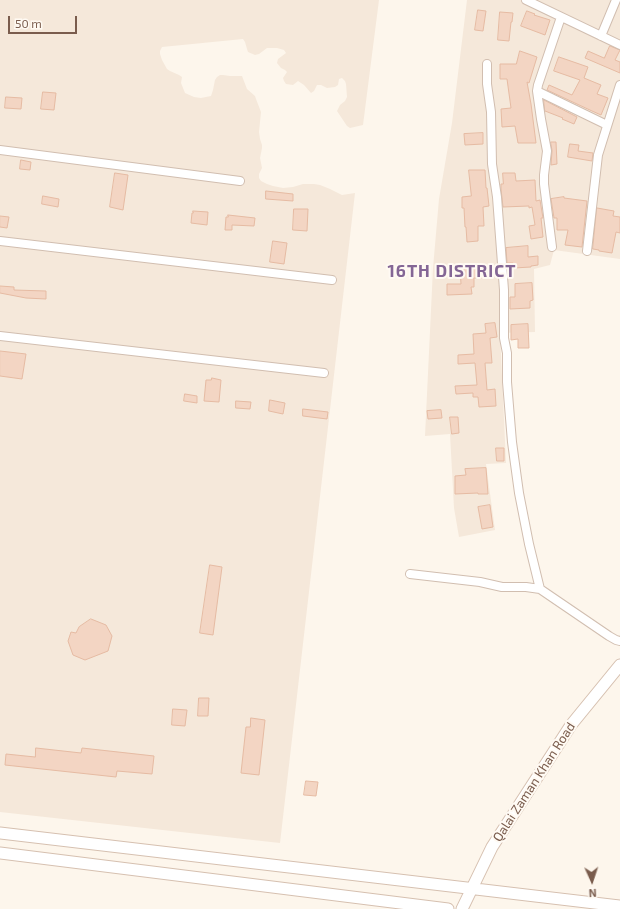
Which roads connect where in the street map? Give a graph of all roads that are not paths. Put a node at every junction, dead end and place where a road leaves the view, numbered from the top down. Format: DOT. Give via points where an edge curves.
graph roads {
  1 [pos="526,0"];
  2 [pos="616,0"];
  3 [pos="562,17"];
  4 [pos="601,36"];
  5 [pos="620,45"];
  6 [pos="487,64"];
  7 [pos="620,86"];
  8 [pos="537,91"];
  9 [pos="607,125"];
  10 [pos="0,150"];
  11 [pos="240,181"];
  12 [pos="0,241"];
  13 [pos="552,246"];
  14 [pos="587,251"];
  15 [pos="332,280"];
  16 [pos="0,336"];
  17 [pos="324,373"];
  18 [pos="410,574"];
  19 [pos="540,588"];
  20 [pos="620,641"];
  21 [pos="620,665"];
  22 [pos="0,833"];
  23 [pos="0,853"];
  24 [pos="471,889"];
  25 [pos="620,906"];
  26 [pos="448,909"];
  27 [pos="462,909"];
  1 -- 3 [label="street"];
  2 -- 4 [label="street"];
  3 -- 4 [label="street"];
  3 -- 8 [label="street"];
  4 -- 5 [label="street"];
  6 -- 19 [label="street" via="492,164 504,290 504,338 512,442 519,492"];
  7 -- 9 [label="street"];
  8 -- 9 [label="street"];
  8 -- 13 [label="street" via="547,151 544,184"];
  9 -- 14 [label="street" via="598,155"];
  10 -- 11 [label="street"];
  12 -- 15 [label="street"];
  16 -- 17 [label="street"];
  18 -- 19 [label="street" via="502,586"];
  19 -- 20 [label="street"];
  21 -- 24 [label="main road, Qalai Zaman Khan Road" via="571,725 492,847"];
  22 -- 24 [label="main road"];
  23 -- 26 [label="main road"];
  24 -- 25 [label="main road"];
  24 -- 27 [label="main road, Qalai Zaman Khan Road"];
}
